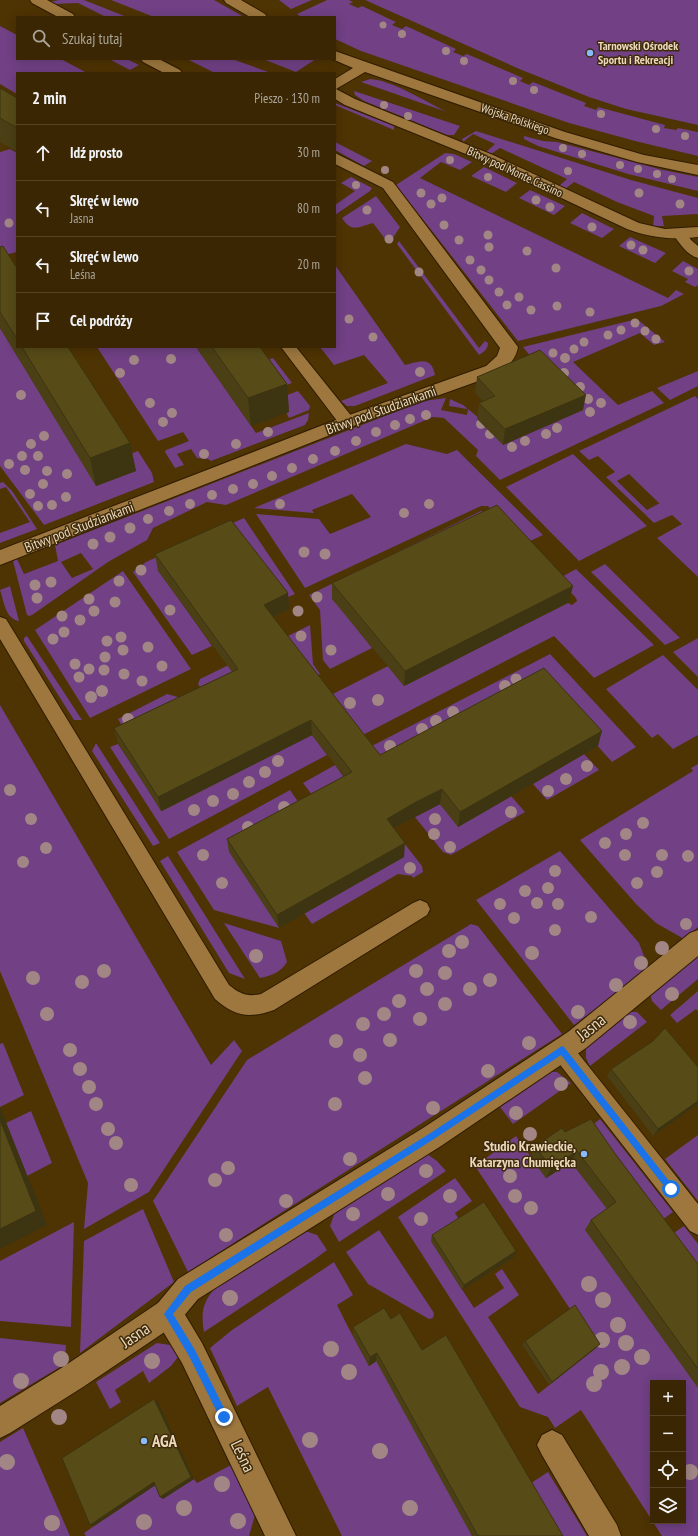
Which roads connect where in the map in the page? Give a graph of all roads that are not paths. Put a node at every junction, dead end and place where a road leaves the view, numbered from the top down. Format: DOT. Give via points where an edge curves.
graph roads {
  1 [pos="37,0"];
  2 [pos="231,0"];
  3 [pos="66,16"];
  4 [pos="258,16"];
  5 [pos="336,55"];
  6 [pos="150,60"];
  7 [pos="364,67"];
  8 [pos="172,72"];
  9 [pos="336,84"];
  10 [pos="336,94"];
  11 [pos="336,159"];
  12 [pos="698,170"];
  13 [pos="698,232"];
  14 [pos="680,234"];
  15 [pos="698,254"];
  16 [pos="289,348"];
  17 [pos="347,422"];
  18 [pos="0,558"];
  19 [pos="0,624"];
  20 [pos="420,909"];
  21 [pos="698,941"];
  22 [pos="562,1050"];
  23 [pos="698,1223"];
  24 [pos="168,1314"];
  25 [pos="0,1423"];
  26 [pos="552,1445"];
  27 [pos="281,1536"];
  28 [pos="606,1536"];
  1 -- 3 [label="street"];
  2 -- 4 [label="street"];
  5 -- 7 [label="street, Wojska Polskiego"];
  6 -- 8 [label="street"];
  7 -- 9 [label="street"];
  7 -- 12 [label="street, Wojska Polskiego" via="560,135 642,159"];
  10 -- 14 [label="street, Bitwy pod Monte Cassino" via="350,102 488,158 633,226 650,232"];
  11 -- 17 [label="street, Bitwy pod Studziankami" via="388,185 509,347 504,361 492,370"];
  13 -- 14 [label="street, Bitwy pod Monte Cassino"];
  14 -- 15 [label="lane"];
  16 -- 17 [label="lane"];
  17 -- 18 [label="street, Bitwy pod Studziankami"];
  19 -- 20 [label="lane" via="222,992 230,1000 247,1006 266,1003"];
  21 -- 22 [label="street, Jasna"];
  22 -- 23 [label="lane"];
  22 -- 24 [label="street, Jasna" via="432,1137 188,1289"];
  24 -- 25 [label="street, Jasna"];
  24 -- 27 [label="street, Leśna" via="192,1353"];
  26 -- 28 [label="street"];
}
